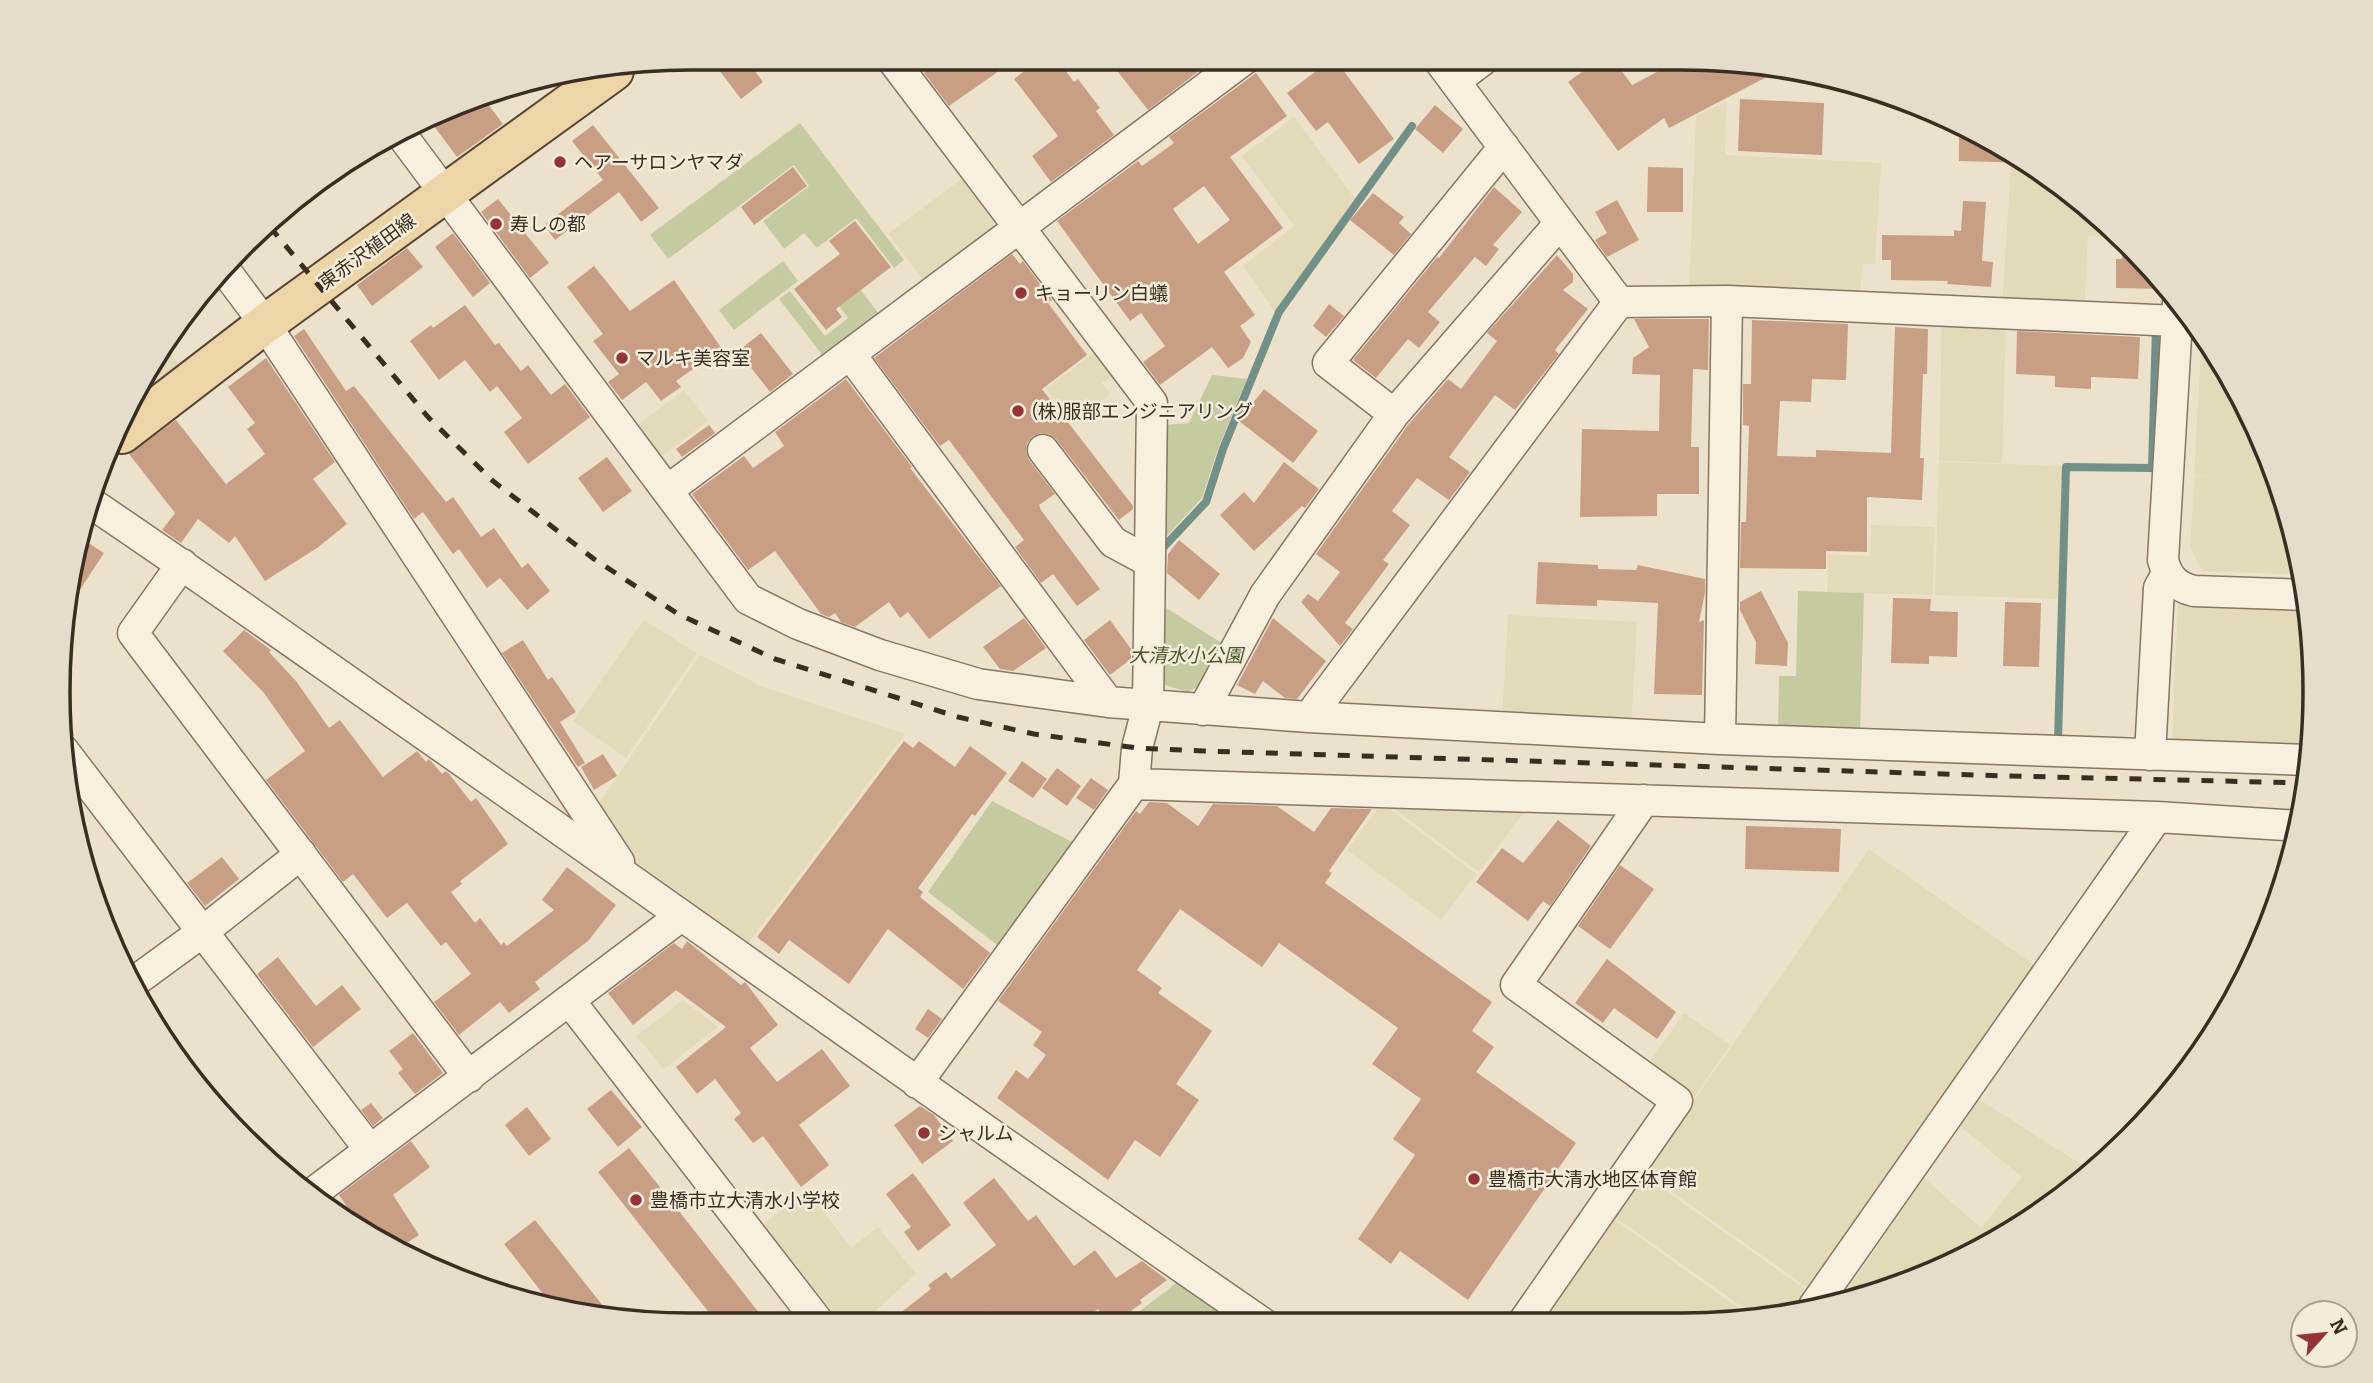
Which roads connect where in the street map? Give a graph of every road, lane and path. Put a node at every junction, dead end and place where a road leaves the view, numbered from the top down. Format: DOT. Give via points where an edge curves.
graph roads {
  1 [pos="900,70"];
  2 [pos="1230,70"];
  3 [pos="1447,70"];
  4 [pos="608,75"];
  5 [pos="405,140"];
  6 [pos="1504,147"];
  7 [pos="445,194"];
  8 [pos="1560,223"];
  9 [pos="1020,228"];
  10 [pos="229,276"];
  11 [pos="1727,301"];
  12 [pos="1619,302"];
  13 [pos="2176,315"];
  14 [pos="2182,323"];
  15 [pos="265,324"];
  16 [pos="850,354"];
  17 [pos="1394,414"];
  18 [pos="129,428"];
  19 [pos="1042,450"];
  20 [pos="668,490"];
  21 [pos="98,508"];
  22 [pos="1150,562"];
  23 [pos="182,564"];
  24 [pos="2166,574"];
  25 [pos="2295,595"];
  26 [pos="1108,702"];
  27 [pos="1148,706"];
  28 [pos="1203,710"];
  29 [pos="1309,717"];
  30 [pos="1720,738"];
  31 [pos="2150,755"];
  32 [pos="2299,760"];
  33 [pos="74,765"];
  34 [pos="1134,784"];
  35 [pos="1644,800"];
  36 [pos="2157,817"];
  37 [pos="2288,825"];
  38 [pos="300,854"];
  39 [pos="629,877"];
  40 [pos="681,916"];
  41 [pos="201,933"];
  42 [pos="140,978"];
  43 [pos="569,1000"];
  44 [pos="469,1077"];
  45 [pos="917,1083"];
  46 [pos="370,1150"];
  47 [pos="319,1189"];
  48 [pos="1820,1297"];
  49 [pos="811,1313"];
  50 [pos="1251,1313"];
  51 [pos="1530,1313"];
  1 -- 9 [label="street"];
  2 -- 9 [label="street"];
  3 -- 6 [label="street"];
  4 -- 7 [label="main road, 東赤沢植田線"];
  5 -- 7 [label="street"];
  6 -- 8 [label="street"];
  6 -- 17 [label="street" via="1328,363"];
  7 -- 15 [label="main road, 東赤沢植田線"];
  7 -- 20 [label="street"];
  8 -- 12 [label="street"];
  8 -- 17 [label="street"];
  9 -- 16 [label="street"];
  9 -- 22 [label="street" via="1152,403"];
  10 -- 15 [label="street"];
  11 -- 12 [label="street"];
  11 -- 13 [label="street"];
  11 -- 30 [label="street"];
  12 -- 29 [label="street"];
  14 -- 24 [label="street" via="2163,560"];
  15 -- 18 [label="main road, 東赤沢植田線"];
  15 -- 39 [label="street"];
  16 -- 20 [label="street"];
  16 -- 26 [label="street"];
  17 -- 28 [label="street" via="1265,595"];
  19 -- 22 [label="street" via="1113,542"];
  20 -- 26 [label="street" via="748,599 798,624 978,684"];
  21 -- 23 [label="street"];
  22 -- 27 [label="street"];
  23 -- 38 [label="street" via="133,633"];
  23 -- 39 [label="street"];
  24 -- 25 [label="street" via="2183,589 2194,591"];
  24 -- 31 [label="street" via="2159,588"];
  26 -- 27 [label="street"];
  27 -- 28 [label="street"];
  27 -- 34 [label="street"];
  28 -- 29 [label="street"];
  29 -- 30 [label="street"];
  30 -- 31 [label="street"];
  31 -- 32 [label="street"];
  33 -- 41 [label="street"];
  34 -- 35 [label="street"];
  34 -- 45 [label="street"];
  35 -- 36 [label="street"];
  35 -- 51 [label="street" via="1516,985 1547,1013 1678,1101"];
  36 -- 37 [label="street"];
  36 -- 48 [label="street"];
  38 -- 41 [label="street"];
  38 -- 44 [label="street"];
  39 -- 40 [label="street"];
  40 -- 43 [label="street"];
  40 -- 45 [label="street"];
  41 -- 42 [label="street"];
  41 -- 46 [label="street"];
  43 -- 44 [label="street"];
  43 -- 49 [label="street"];
  44 -- 46 [label="street"];
  45 -- 50 [label="street" via="1216,1283"];
  46 -- 47 [label="street"];
}
